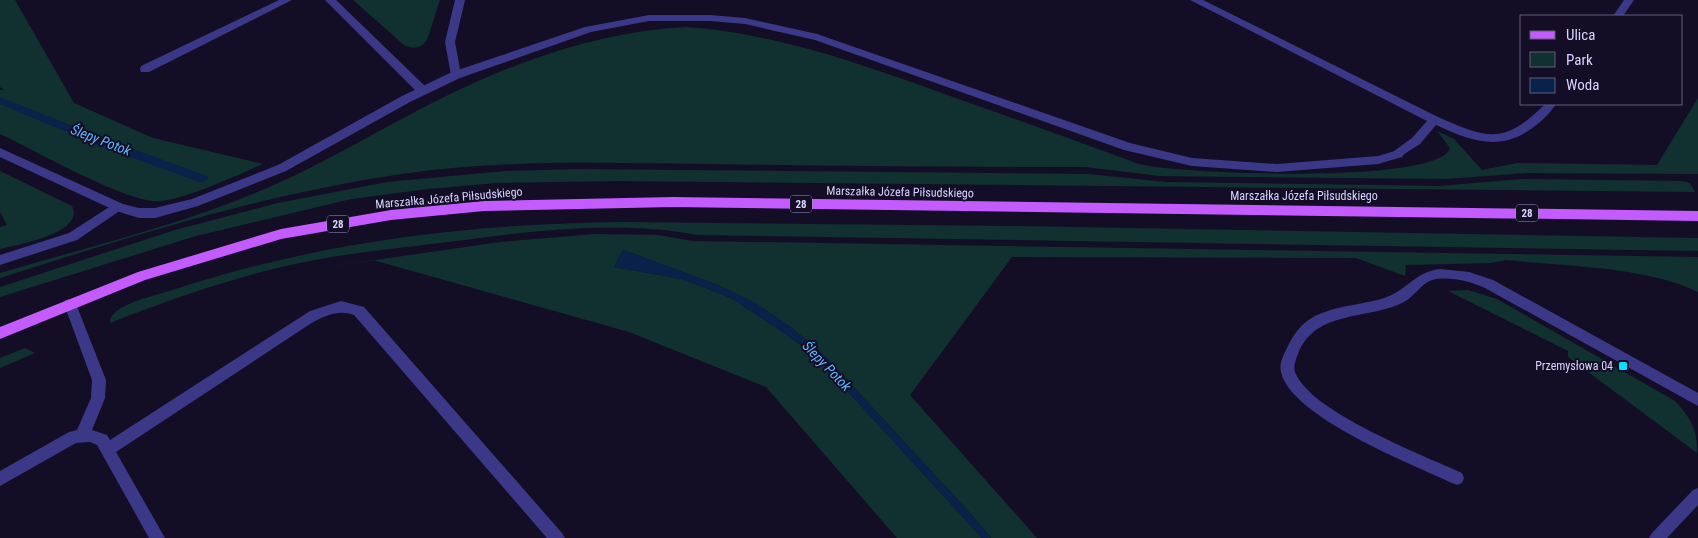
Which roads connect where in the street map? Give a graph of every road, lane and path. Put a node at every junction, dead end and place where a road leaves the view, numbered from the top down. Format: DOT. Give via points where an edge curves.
graph roads {
  1 [pos="287,0"];
  2 [pos="330,0"];
  3 [pos="460,0"];
  4 [pos="1195,0"];
  5 [pos="1629,0"];
  6 [pos="1619,15"];
  7 [pos="145,69"];
  8 [pos="456,75"];
  9 [pos="422,90"];
  10 [pos="1550,105"];
  11 [pos="1434,120"];
  12 [pos="0,152"];
  13 [pos="117,207"];
  14 [pos="1698,216"];
  15 [pos="0,260"];
  16 [pos="70,304"];
  17 [pos="0,333"];
  18 [pos="1698,400"];
  19 [pos="82,436"];
  20 [pos="109,449"];
  21 [pos="1457,478"];
  22 [pos="0,479"];
  23 [pos="1698,495"];
  24 [pos="157,538"];
  25 [pos="557,538"];
  26 [pos="1657,538"];
  1 -- 7 [label="street"];
  2 -- 9 [label="street"];
  3 -- 8 [label="street" via="450,42"];
  4 -- 11 [label="street"];
  5 -- 6 [label="street"];
  8 -- 9 [label="street"];
  8 -- 11 [label="street" via="544,43 611,24 649,18 710,18 746,21 818,37 1160,156 1227,166 1277,168 1378,160 1398,154 1416,141"];
  9 -- 13 [label="street" via="324,146 239,186 167,211 139,213"];
  10 -- 11 [label="street" via="1525,130 1504,139 1472,136"];
  12 -- 13 [label="street"];
  13 -- 15 [label="street" via="73,237"];
  14 -- 16 [label="main road, Marszałka Józefa Piłsudskiego / 28" via="673,202 484,206 391,215 281,234 142,276"];
  16 -- 17 [label="main road, Marszałka Józefa Piłsudskiego / 28"];
  16 -- 19 [label="street" via="99,380 98,398"];
  18 -- 21 [label="street" via="1472,277 1431,276 1418,281 1398,300 1320,319 1307,327 1293,347 1287,368 1302,393 1345,424"];
  19 -- 20 [label="street" via="102,440"];
  19 -- 22 [label="street" via="60,443"];
  20 -- 24 [label="street"];
  20 -- 25 [label="street" via="290,330 321,312 344,305 359,311"];
  23 -- 26 [label="street"];
}
